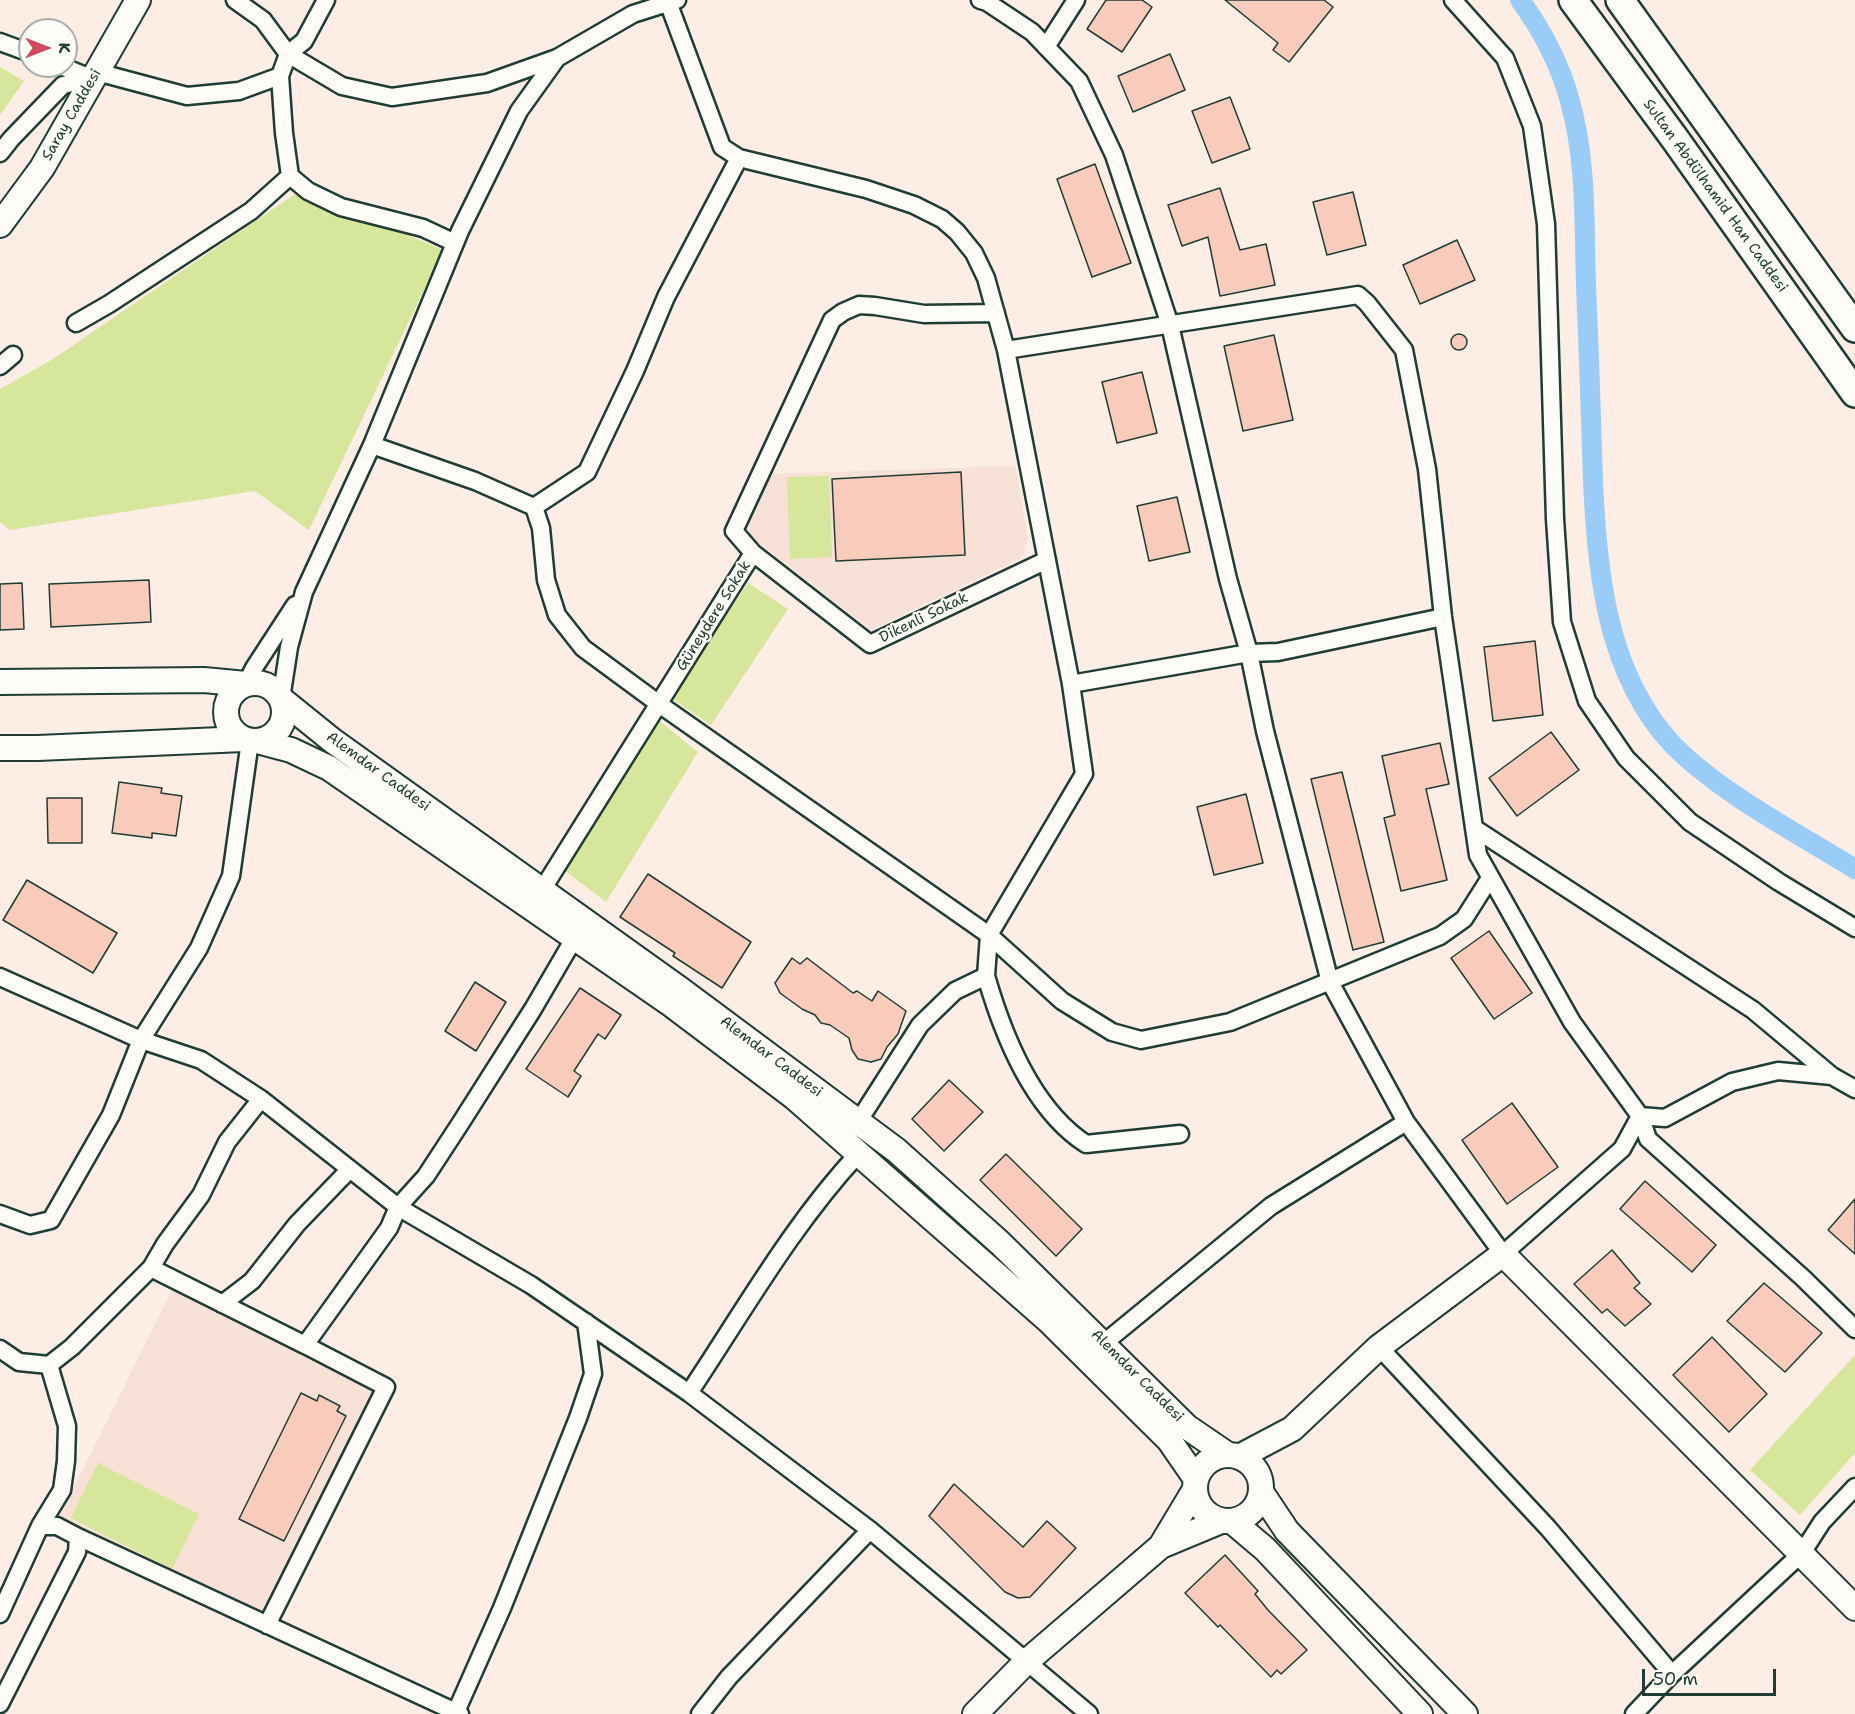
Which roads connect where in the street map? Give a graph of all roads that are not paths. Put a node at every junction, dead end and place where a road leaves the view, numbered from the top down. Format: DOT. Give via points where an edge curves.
graph roads {
  1 [pos="138,0"];
  2 [pos="235,0"];
  3 [pos="326,0"];
  4 [pos="980,0"];
  5 [pos="1076,0"];
  6 [pos="1453,0"];
  7 [pos="1573,0"];
  8 [pos="1620,0"];
  9 [pos="672,1"];
  10 [pos="0,42"];
  11 [pos="1046,46"];
  12 [pos="18,49"];
  13 [pos="288,54"];
  14 [pos="557,58"];
  15 [pos="78,70"];
  16 [pos="95,75"];
  17 [pos="280,76"];
  18 [pos="0,153"];
  19 [pos="739,158"];
  20 [pos="290,176"];
  21 [pos="0,225"];
  22 [pos="455,243"];
  23 [pos="996,312"];
  24 [pos="76,323"];
  25 [pos="1170,326"];
  26 [pos="1855,328"];
  27 [pos="1006,350"];
  28 [pos="14,356"];
  29 [pos="0,366"];
  30 [pos="1855,393"];
  31 [pos="372,445"];
  32 [pos="534,507"];
  33 [pos="753,554"];
  34 [pos="1047,560"];
  35 [pos="304,592"];
  36 [pos="1443,617"];
  37 [pos="1249,653"];
  38 [pos="0,682"];
  39 [pos="246,684"];
  40 [pos="1071,684"];
  41 [pos="281,699"];
  42 [pos="659,704"];
  43 [pos="250,741"];
  44 [pos="0,748"];
  45 [pos="1474,828"];
  46 [pos="1490,878"];
  47 [pos="542,890"];
  48 [pos="1855,928"];
  49 [pos="989,935"];
  50 [pos="575,937"];
  51 [pos="986,976"];
  52 [pos="0,977"];
  53 [pos="1329,982"];
  54 [pos="141,1040"];
  55 [pos="1832,1076"];
  56 [pos="1855,1089"];
  57 [pos="261,1099"];
  58 [pos="1640,1116"];
  59 [pos="858,1122"];
  60 [pos="1406,1122"];
  61 [pos="1180,1134"];
  62 [pos="858,1154"];
  63 [pos="350,1169"];
  64 [pos="398,1207"];
  65 [pos="0,1214"];
  66 [pos="1503,1254"];
  67 [pos="151,1268"];
  68 [pos="222,1304"];
  69 [pos="586,1322"];
  70 [pos="1855,1329"];
  71 [pos="1104,1343"];
  72 [pos="305,1345"];
  73 [pos="1379,1347"];
  74 [pos="0,1349"];
  75 [pos="49,1365"];
  76 [pos="690,1393"];
  77 [pos="1292,1428"];
  78 [pos="1234,1456"];
  79 [pos="1195,1485"];
  80 [pos="1260,1486"];
  81 [pos="1855,1487"];
  82 [pos="1227,1522"];
  83 [pos="40,1526"];
  84 [pos="870,1530"];
  85 [pos="78,1538"];
  86 [pos="1161,1546"];
  87 [pos="1802,1553"];
  88 [pos="1855,1608"];
  89 [pos="0,1614"];
  90 [pos="267,1625"];
  91 [pos="1026,1662"];
  92 [pos="1672,1674"];
  93 [pos="0,1704"];
  94 [pos="457,1713"];
  95 [pos="700,1714"];
  96 [pos="975,1714"];
  97 [pos="1089,1714"];
  98 [pos="1420,1714"];
  99 [pos="1465,1714"];
  100 [pos="1634,1714"];
  1 -- 16 [label="main road, Saray Caddesi"];
  2 -- 13 [label="street" via="263,20"];
  3 -- 13 [label="street" via="304,41"];
  4 -- 11 [label="street" via="1032,32"];
  5 -- 11 [label="street"];
  6 -- 48 [label="street" via="1505,58 1532,126 1546,224 1555,519 1563,622 1587,701 1626,758 1690,822"];
  7 -- 30 [label="main road, Sultan Abdülhamid Han Caddesi"];
  8 -- 26 [label="main road"];
  9 -- 14 [label="street" via="633,14"];
  9 -- 19 [label="street" via="722,147"];
  10 -- 12 [label="street"];
  11 -- 25 [label="street" via="1079,81 1114,156"];
  13 -- 14 [label="street" via="342,86 392,98 487,83"];
  13 -- 17 [label="street"];
  14 -- 22 [label="street" via="519,111"];
  15 -- 16 [label="street"];
  16 -- 17 [label="street" via="187,96 239,91"];
  16 -- 18 [label="street" via="63,85"];
  16 -- 21 [label="main road, Saray Caddesi" via="42,168"];
  17 -- 20 [label="street"];
  19 -- 23 [label="street" via="866,189 942,219 974,253"];
  19 -- 32 [label="street" via="666,297 587,472"];
  20 -- 22 [label="street" via="308,191 341,207 423,228"];
  20 -- 24 [label="street" via="251,211"];
  22 -- 31 [label="street"];
  23 -- 27 [label="street"];
  23 -- 33 [label="street, Güneydere Sokak" via="924,314 859,305 832,320 734,531"];
  25 -- 27 [label="street"];
  25 -- 36 [label="street" via="1358,295 1367,303 1404,351 1426,469"];
  25 -- 37 [label="street" via="1228,579"];
  27 -- 34 [label="street"];
  28 -- 29 [label="street"];
  31 -- 32 [label="street" via="475,481"];
  31 -- 35 [label="street"];
  32 -- 42 [label="street" via="541,528 546,580 557,615 583,648"];
  33 -- 34 [label="street, Dikenli Sokak" via="870,644"];
  33 -- 42 [label="street, Güneydere Sokak"];
  34 -- 40 [label="street"];
  35 -- 39 [label="street"];
  35 -- 41 [label="street" via="289,647"];
  36 -- 37 [label="street" via="1278,652"];
  36 -- 45 [label="street"];
  37 -- 40 [label="street"];
  37 -- 53 [label="street"];
  38 -- 39 [label="main road" via="204,680"];
  39 -- 41 [label="main road" via="262,684"];
  39 -- 43 [label="main road" via="230,696 226,716 229,725"];
  40 -- 49 [label="street" via="1084,774"];
  41 -- 43 [label="main road" via="280,727 266,739"];
  41 -- 47 [label="main road, Alemdar Caddesi" via="333,741"];
  42 -- 47 [label="street, Güneydere Sokak"];
  42 -- 49 [label="street"];
  43 -- 44 [label="main road, Alemdar Caddesi"];
  43 -- 50 [label="main road, Alemdar Caddesi" via="291,750 329,768"];
  43 -- 54 [label="street" via="231,876 199,948"];
  45 -- 46 [label="street" via="1478,855"];
  45 -- 55 [label="street" via="1753,1010"];
  46 -- 53 [label="street" via="1464,919 1440,936"];
  46 -- 58 [label="street" via="1572,1022"];
  47 -- 59 [label="main road, Alemdar Caddesi"];
  49 -- 51 [label="street"];
  49 -- 53 [label="street" via="1062,1002 1112,1032 1141,1040 1230,1022"];
  50 -- 62 [label="main road, Alemdar Caddesi" via="794,1097"];
  50 -- 64 [label="street" via="426,1176"];
  51 -- 59 [label="street" via="955,991 920,1025"];
  51 -- 61 [label="street" via="998,1015 1035,1092 1071,1135 1086,1144"];
  52 -- 54 [label="street"];
  53 -- 60 [label="street"];
  54 -- 57 [label="street" via="201,1060"];
  54 -- 65 [label="street" via="111,1115 51,1220 30,1225"];
  55 -- 56 [label="street"];
  55 -- 58 [label="street" via="1779,1071 1732,1082 1665,1118"];
  57 -- 63 [label="street"];
  57 -- 67 [label="street" via="227,1142 201,1195"];
  58 -- 66 [label="street" via="1622,1149"];
  58 -- 70 [label="street" via="1648,1139"];
  59 -- 71 [label="main road, Alemdar Caddesi" via="896,1150 1000,1243"];
  60 -- 66 [label="street"];
  60 -- 71 [label="street" via="1272,1206"];
  62 -- 76 [label="street" via="829,1185 796,1231"];
  62 -- 79 [label="main road, Alemdar Caddesi" via="1049,1321 1169,1440"];
  63 -- 64 [label="street"];
  63 -- 68 [label="street" via="297,1224 252,1281"];
  64 -- 69 [label="street"];
  64 -- 72 [label="street" via="389,1228"];
  66 -- 73 [label="main road"];
  66 -- 87 [label="main road"];
  67 -- 68 [label="street"];
  67 -- 75 [label="street"];
  68 -- 72 [label="street"];
  69 -- 76 [label="street"];
  69 -- 94 [label="street" via="593,1374 579,1418"];
  71 -- 78 [label="main road, Alemdar Caddesi" via="1187,1427"];
  72 -- 90 [label="street" via="386,1388"];
  73 -- 77 [label="main road"];
  73 -- 92 [label="street" via="1548,1528"];
  74 -- 75 [label="street" via="18,1362"];
  75 -- 83 [label="street" via="67,1426 66,1461 62,1490"];
  76 -- 84 [label="street"];
  77 -- 78 [label="main road"];
  77 -- 80 [label="main road"];
  78 -- 79 [label="main road" via="1218,1456 1208,1462 1200,1470"];
  78 -- 80 [label="main road" via="1249,1462"];
  79 -- 82 [label="main road" via="1203,1510"];
  79 -- 86 [label="main road"];
  80 -- 82 [label="main road" via="1258,1503 1252,1512"];
  80 -- 99 [label="main road" via="1287,1531"];
  81 -- 87 [label="street" via="1822,1522"];
  82 -- 86 [label="main road"];
  82 -- 98 [label="main road" via="1265,1548"];
  83 -- 85 [label="street" via="57,1526"];
  83 -- 89 [label="street"];
  84 -- 91 [label="street"];
  84 -- 95 [label="street" via="729,1677"];
  85 -- 90 [label="street"];
  85 -- 93 [label="street" via="77,1552"];
  86 -- 91 [label="main road"];
  87 -- 88 [label="main road"];
  87 -- 92 [label="street"];
  90 -- 94 [label="street"];
  91 -- 96 [label="main road"];
  91 -- 97 [label="street"];
  92 -- 100 [label="street"];
}
